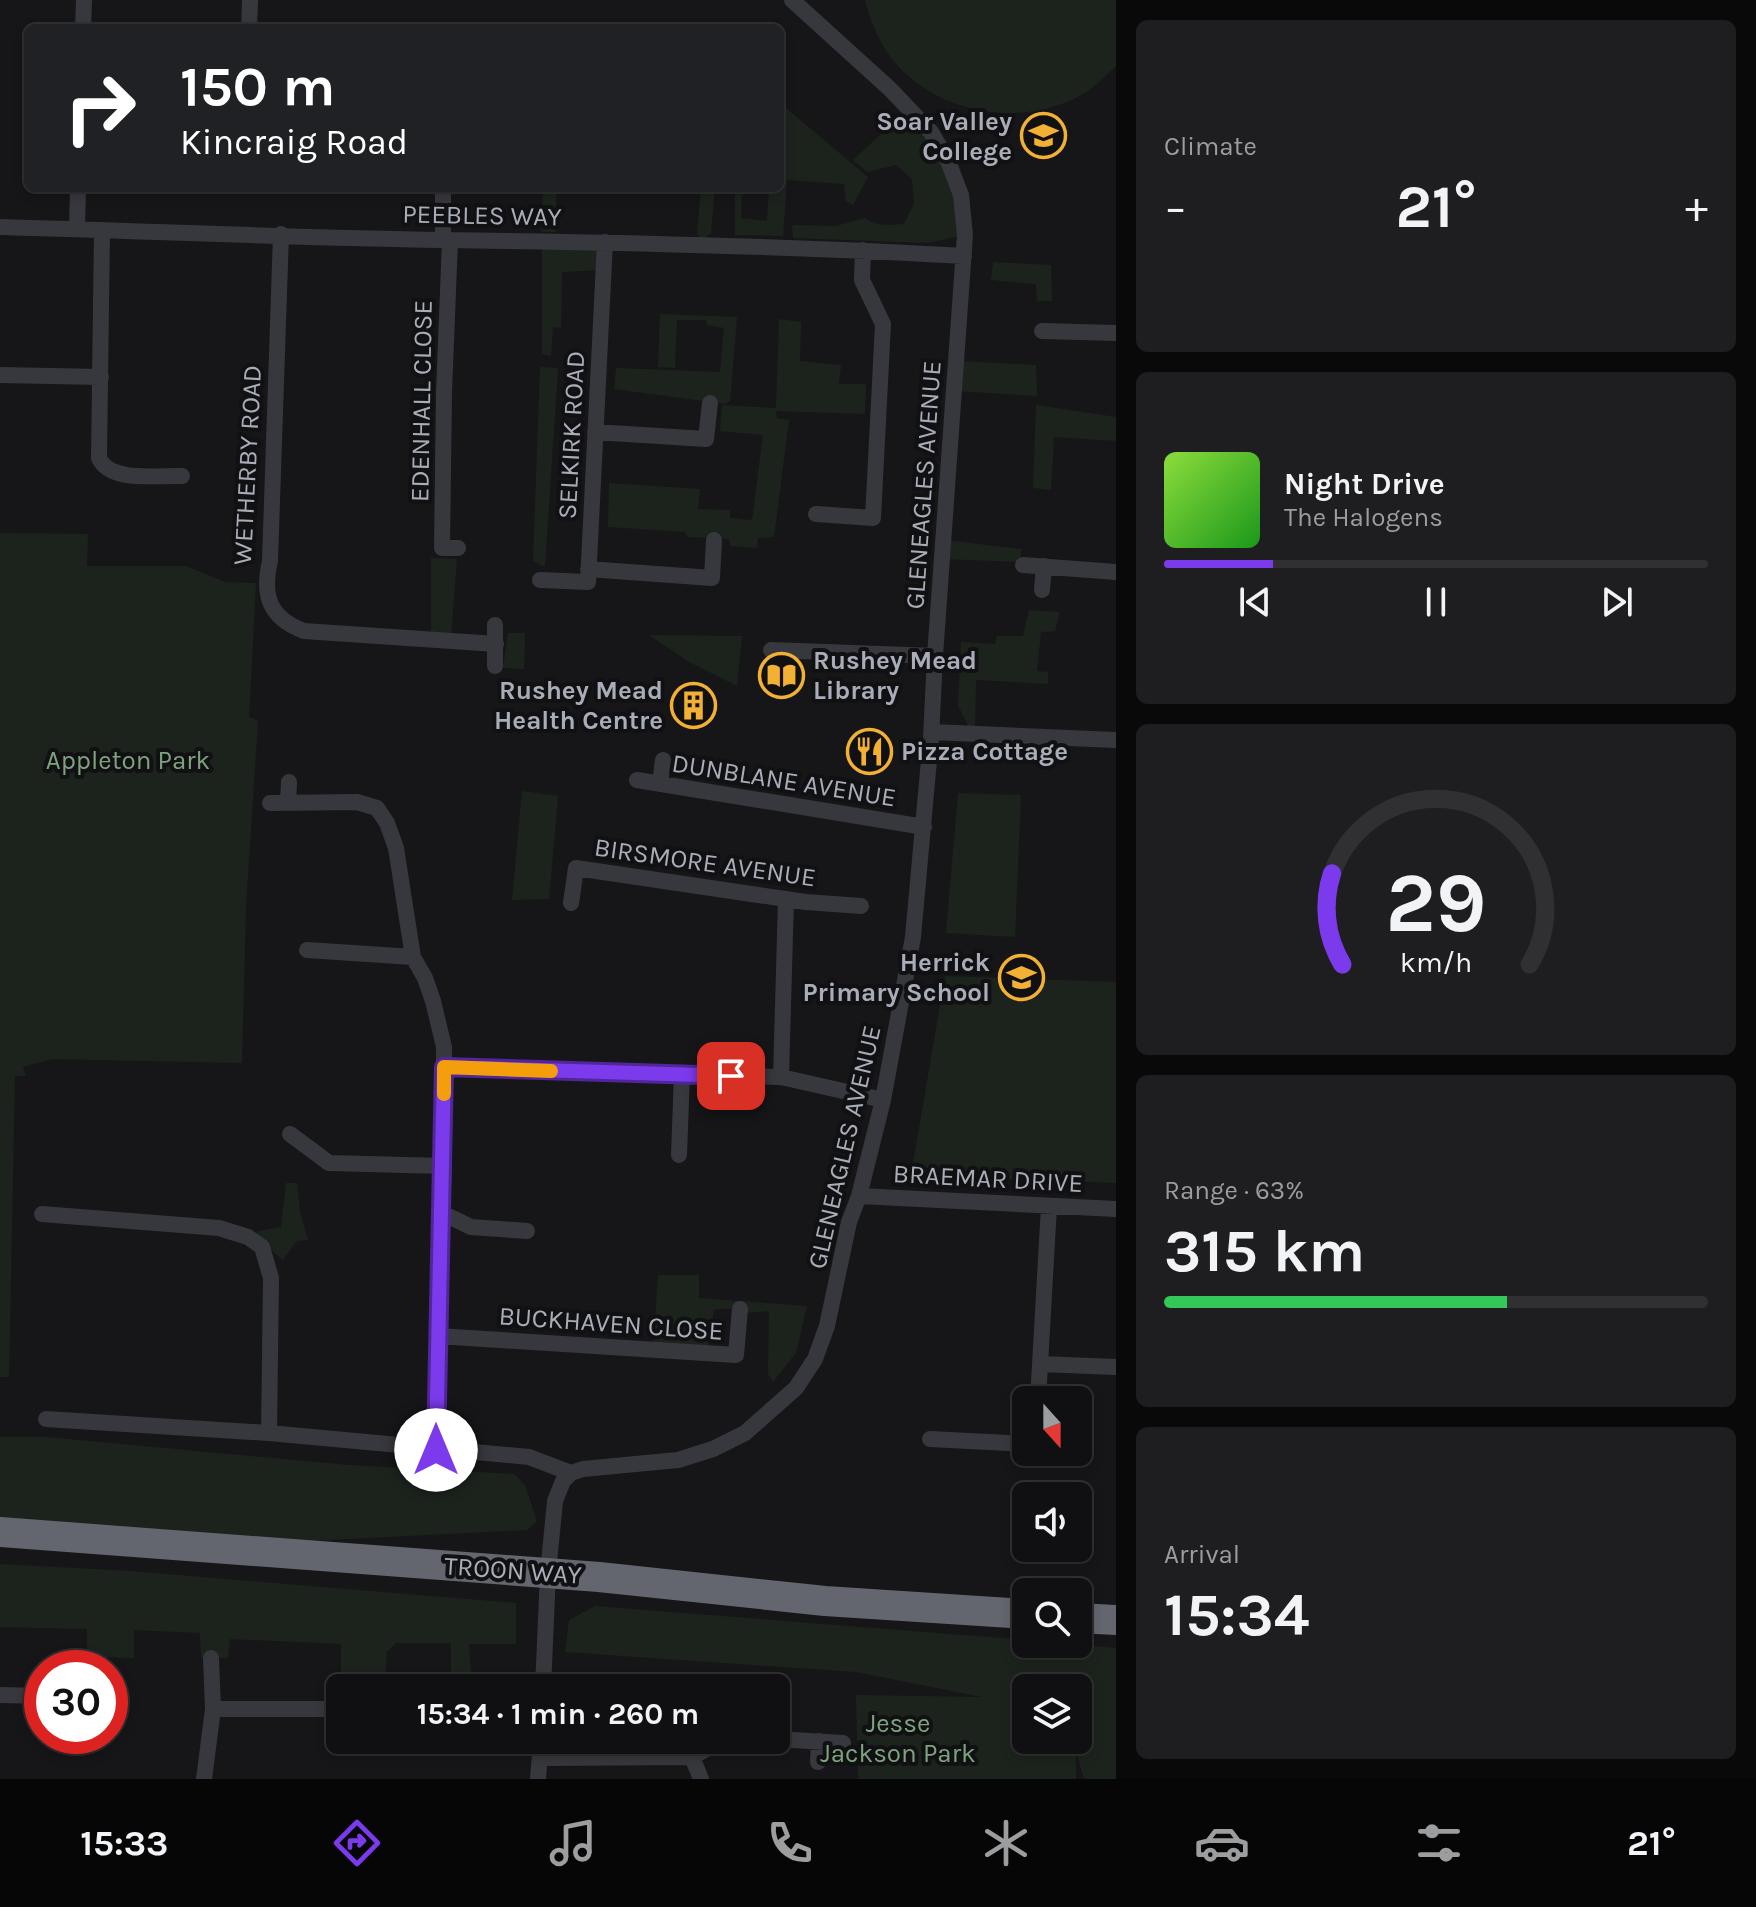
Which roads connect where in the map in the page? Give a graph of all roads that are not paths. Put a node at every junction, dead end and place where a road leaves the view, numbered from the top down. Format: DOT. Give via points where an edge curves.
graph roads {
  1 [pos="84,0"];
  2 [pos="250,0"];
  3 [pos="792,0"];
  4 [pos="83,24"];
  5 [pos="249,24"];
  6 [pos="78,192"];
  7 [pos="443,192"];
  8 [pos="0,227"];
  9 [pos="77,229"];
  10 [pos="102,230"];
  11 [pos="281,234"];
  12 [pos="446,240"];
  13 [pos="605,242"];
  14 [pos="863,250"];
  15 [pos="964,256"];
  16 [pos="1042,331"];
  17 [pos="1116,333"];
  18 [pos="0,375"];
  19 [pos="101,377"];
  20 [pos="710,403"];
  21 [pos="595,432"];
  22 [pos="182,476"];
  23 [pos="816,514"];
  24 [pos="714,540"];
  25 [pos="443,548"];
  26 [pos="1023,565"];
  27 [pos="1044,566"];
  28 [pos="588,569"];
  29 [pos="1116,572"];
  30 [pos="540,580"];
  31 [pos="1042,590"];
  32 [pos="495,625"];
  33 [pos="496,644"];
  34 [pos="771,650"];
  35 [pos="935,656"];
  36 [pos="495,666"];
  37 [pos="932,732"];
  38 [pos="1116,740"];
  39 [pos="663,760"];
  40 [pos="637,780"];
  41 [pos="289,782"];
  42 [pos="660,784"];
  43 [pos="270,803"];
  44 [pos="288,803"];
  45 [pos="924,827"];
  46 [pos="786,899"];
  47 [pos="571,903"];
  48 [pos="861,906"];
  49 [pos="307,950"];
  50 [pos="413,957"];
  51 [pos="444,1067"];
  52 [pos="682,1074"];
  53 [pos="781,1077"];
  54 [pos="883,1100"];
  55 [pos="290,1134"];
  56 [pos="679,1155"];
  57 [pos="444,1166"];
  58 [pos="859,1196"];
  59 [pos="1049,1206"];
  60 [pos="1116,1209"];
  61 [pos="442,1213"];
  62 [pos="42,1214"];
  63 [pos="527,1231"];
  64 [pos="740,1309"];
  65 [pos="437,1336"];
  66 [pos="1040,1364"];
  67 [pos="1116,1367"];
  68 [pos="1039,1386"];
  69 [pos="46,1419"];
  70 [pos="269,1433"];
  71 [pos="930,1439"];
  72 [pos="1012,1443"];
  73 [pos="436,1450"];
  74 [pos="571,1473"];
  75 [pos="0,1532"];
  76 [pos="548,1573"];
  77 [pos="1012,1613"];
  78 [pos="1092,1619"];
  79 [pos="1116,1620"];
  80 [pos="211,1658"];
  81 [pos="544,1674"];
  82 [pos="0,1695"];
  83 [pos="24,1696"];
  84 [pos="213,1709"];
  85 [pos="326,1709"];
  86 [pos="790,1740"];
  87 [pos="819,1741"];
  88 [pos="843,1743"];
  89 [pos="540,1754"];
  90 [pos="698,1754"];
  91 [pos="692,1757"];
  92 [pos="540,1758"];
  93 [pos="818,1762"];
  94 [pos="204,1779"];
  95 [pos="538,1779"];
  96 [pos="701,1779"];
  1 -- 4 [label="street"];
  2 -- 5 [label="street"];
  3 -- 15 [label="street, GLENEAGLES AVENUE" via="931,132 961,195"];
  6 -- 9 [label="street"];
  7 -- 12 [label="street, EDENHALL CLOSE"];
  8 -- 9 [label="street, PEEBLES WAY"];
  9 -- 10 [label="street, PEEBLES WAY"];
  10 -- 11 [label="street, PEEBLES WAY"];
  10 -- 19 [label="street"];
  11 -- 12 [label="street, PEEBLES WAY"];
  11 -- 33 [label="street, WETHERBY ROAD" via="270,561 264,585 273,608 286,625 304,631"];
  12 -- 13 [label="street, PEEBLES WAY"];
  12 -- 25 [label="street, EDENHALL CLOSE"];
  13 -- 14 [label="street, PEEBLES WAY"];
  13 -- 21 [label="street, SELKIRK ROAD"];
  14 -- 15 [label="street, PEEBLES WAY"];
  14 -- 23 [label="street" via="862,280 883,324 873,518"];
  15 -- 35 [label="street, GLENEAGLES AVENUE"];
  16 -- 17 [label="street"];
  18 -- 19 [label="street"];
  19 -- 22 [label="street" via="97,450 102,465 115,475"];
  20 -- 21 [label="street" via="706,439"];
  21 -- 28 [label="street, SELKIRK ROAD"];
  24 -- 28 [label="street" via="712,578"];
  26 -- 27 [label="street"];
  27 -- 29 [label="street"];
  27 -- 31 [label="street"];
  28 -- 30 [label="street" via="588,582"];
  32 -- 33 [label="street"];
  33 -- 36 [label="street"];
  34 -- 35 [label="street"];
  35 -- 37 [label="street, GLENEAGLES AVENUE"];
  37 -- 38 [label="street"];
  37 -- 45 [label="street, GLENEAGLES AVENUE"];
  39 -- 42 [label="street"];
  40 -- 42 [label="street, DUNBLANE AVENUE"];
  41 -- 44 [label="street"];
  42 -- 45 [label="street, DUNBLANE AVENUE"];
  43 -- 44 [label="street"];
  44 -- 50 [label="street" via="357,802 377,808 396,848"];
  45 -- 54 [label="street, GLENEAGLES AVENUE" via="913,937"];
  46 -- 47 [label="street, BIRSMORE AVENUE" via="576,868"];
  46 -- 48 [label="street, BIRSMORE AVENUE"];
  46 -- 53 [label="street"];
  49 -- 50 [label="street"];
  50 -- 51 [label="street" via="433,1001"];
  51 -- 52 [label="street"];
  51 -- 57 [label="street"];
  52 -- 53 [label="street"];
  52 -- 56 [label="street"];
  53 -- 54 [label="street"];
  54 -- 58 [label="street, GLENEAGLES AVENUE"];
  55 -- 57 [label="street" via="329,1163"];
  57 -- 61 [label="street"];
  58 -- 59 [label="street, BRAEMAR DRIVE"];
  58 -- 74 [label="street, GLENEAGLES AVENUE" via="831,1315 815,1359 796,1388 745,1433 713,1449 678,1460"];
  59 -- 60 [label="street, BRAEMAR DRIVE"];
  59 -- 66 [label="street"];
  61 -- 63 [label="street" via="471,1227"];
  61 -- 65 [label="street"];
  62 -- 70 [label="street" via="219,1228 262,1247 271,1278"];
  64 -- 65 [label="street, BUCKHAVEN CLOSE" via="736,1355"];
  65 -- 73 [label="street"];
  66 -- 67 [label="street"];
  66 -- 68 [label="street"];
  69 -- 70 [label="street"];
  70 -- 73 [label="street"];
  71 -- 72 [label="street"];
  73 -- 74 [label="street" via="529,1457"];
  74 -- 76 [label="street" via="555,1501"];
  75 -- 76 [label="highway, TROON WAY"];
  76 -- 77 [label="highway, TROON WAY" via="825,1601"];
  76 -- 81 [label="street"];
  78 -- 79 [label="highway"];
  80 -- 84 [label="street"];
  82 -- 83 [label="street"];
  84 -- 85 [label="street"];
  84 -- 94 [label="street"];
  86 -- 87 [label="street"];
  87 -- 88 [label="street"];
  87 -- 93 [label="street"];
  89 -- 92 [label="street"];
  90 -- 91 [label="street"];
  91 -- 92 [label="street"];
  91 -- 96 [label="street"];
  92 -- 95 [label="street"];
}
